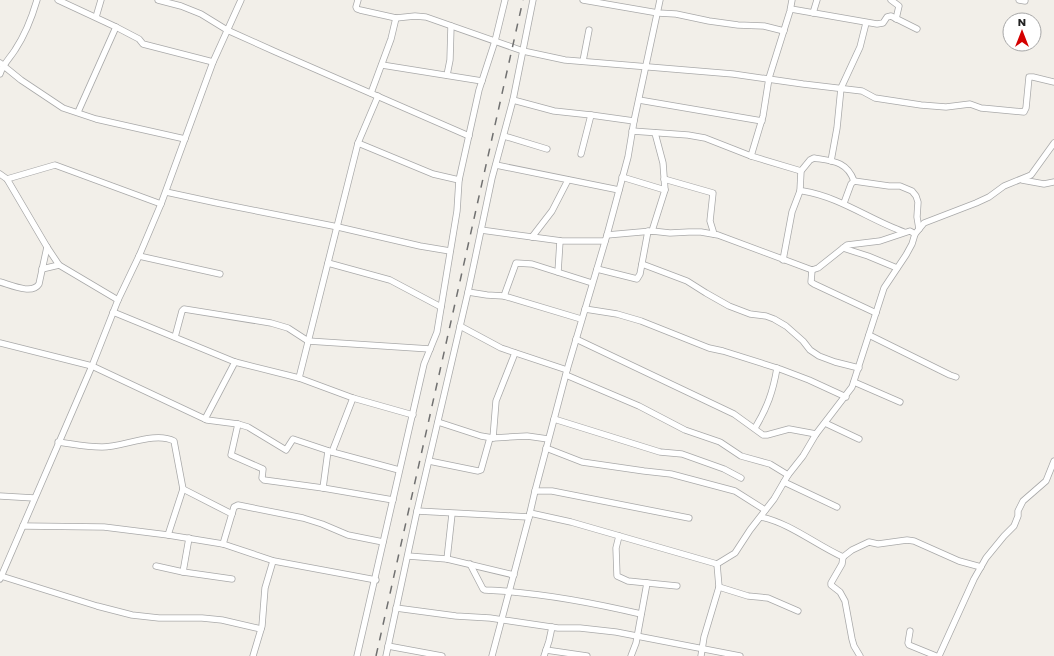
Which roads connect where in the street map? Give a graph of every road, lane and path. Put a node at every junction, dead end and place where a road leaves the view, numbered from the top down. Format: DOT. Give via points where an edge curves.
graph roads {
  1 [pos="37,0"];
  2 [pos="58,0"];
  3 [pos="101,0"];
  4 [pos="158,0"];
  5 [pos="240,0"];
  6 [pos="358,0"];
  7 [pos="505,0"];
  8 [pos="533,0"];
  9 [pos="583,0"];
  10 [pos="660,0"];
  11 [pos="792,0"];
  12 [pos="817,0"];
  13 [pos="891,0"];
  14 [pos="791,9"];
  15 [pos="813,12"];
  16 [pos="658,13"];
  17 [pos="96,17"];
  18 [pos="396,18"];
  19 [pos="896,19"];
  20 [pos="866,23"];
  21 [pos="451,26"];
  22 [pos="116,27"];
  23 [pos="917,29"];
  24 [pos="227,30"];
  25 [pos="589,30"];
  26 [pos="784,31"];
  27 [pos="495,41"];
  28 [pos="523,51"];
  29 [pos="213,62"];
  30 [pos="583,62"];
  31 [pos="1,64"];
  32 [pos="382,65"];
  33 [pos="646,67"];
  34 [pos="0,74"];
  35 [pos="447,75"];
  36 [pos="769,78"];
  37 [pos="482,81"];
  38 [pos="1054,82"];
  39 [pos="841,88"];
  40 [pos="371,93"];
  41 [pos="378,96"];
  42 [pos="513,100"];
  43 [pos="638,100"];
  44 [pos="78,112"];
  45 [pos="591,115"];
  46 [pos="634,121"];
  47 [pos="762,121"];
  48 [pos="632,132"];
  49 [pos="655,133"];
  50 [pos="469,136"];
  51 [pos="504,136"];
  52 [pos="185,139"];
  53 [pos="358,143"];
  54 [pos="1054,143"];
  55 [pos="547,149"];
  56 [pos="581,154"];
  57 [pos="751,156"];
  58 [pos="831,161"];
  59 [pos="496,165"];
  60 [pos="801,171"];
  61 [pos="0,174"];
  62 [pos="622,177"];
  63 [pos="7,179"];
  64 [pos="664,179"];
  65 [pos="459,180"];
  66 [pos="568,180"];
  67 [pos="1021,180"];
  68 [pos="854,181"];
  69 [pos="1054,182"];
  70 [pos="619,190"];
  71 [pos="665,190"];
  72 [pos="800,191"];
  73 [pos="166,192"];
  74 [pos="161,204"];
  75 [pos="844,204"];
  76 [pos="338,227"];
  77 [pos="919,228"];
  78 [pos="481,230"];
  79 [pos="650,231"];
  80 [pos="905,232"];
  81 [pos="714,234"];
  82 [pos="915,234"];
  83 [pos="532,237"];
  84 [pos="606,238"];
  85 [pos="560,241"];
  86 [pos="47,247"];
  87 [pos="843,248"];
  88 [pos="450,251"];
  89 [pos="139,256"];
  90 [pos="783,260"];
  91 [pos="328,263"];
  92 [pos="642,264"];
  93 [pos="59,265"];
  94 [pos="597,268"];
  95 [pos="897,268"];
  96 [pos="42,269"];
  97 [pos="812,270"];
  98 [pos="558,272"];
  99 [pos="220,274"];
  100 [pos="0,282"];
  101 [pos="592,282"];
  102 [pos="468,292"];
  103 [pos="504,296"];
  104 [pos="118,300"];
  105 [pos="442,306"];
  106 [pos="584,309"];
  107 [pos="113,312"];
  108 [pos="876,313"];
  109 [pos="581,319"];
  110 [pos="460,326"];
  111 [pos="869,335"];
  112 [pos="175,337"];
  113 [pos="576,339"];
  114 [pos="308,341"];
  115 [pos="0,343"];
  116 [pos="430,349"];
  117 [pos="515,353"];
  118 [pos="235,362"];
  119 [pos="92,366"];
  120 [pos="777,368"];
  121 [pos="859,368"];
  122 [pos="566,372"];
  123 [pos="956,377"];
  124 [pos="299,378"];
  125 [pos="854,382"];
  126 [pos="846,397"];
  127 [pos="353,398"];
  128 [pos="900,402"];
  129 [pos="413,415"];
  130 [pos="205,419"];
  131 [pos="554,419"];
  132 [pos="438,422"];
  133 [pos="825,423"];
  134 [pos="238,424"];
  135 [pos="755,428"];
  136 [pos="816,434"];
  137 [pos="492,438"];
  138 [pos="548,439"];
  139 [pos="859,439"];
  140 [pos="58,442"];
  141 [pos="546,448"];
  142 [pos="330,452"];
  143 [pos="429,460"];
  144 [pos="1054,462"];
  145 [pos="399,470"];
  146 [pos="788,475"];
  147 [pos="741,478"];
  148 [pos="784,482"];
  149 [pos="323,488"];
  150 [pos="183,489"];
  151 [pos="535,491"];
  152 [pos="0,496"];
  153 [pos="34,498"];
  154 [pos="393,500"];
  155 [pos="837,507"];
  156 [pos="765,510"];
  157 [pos="417,511"];
  158 [pos="232,514"];
  159 [pos="452,514"];
  160 [pos="530,515"];
  161 [pos="761,517"];
  162 [pos="689,518"];
  163 [pos="23,526"];
  164 [pos="168,535"];
  165 [pos="619,536"];
  166 [pos="189,538"];
  167 [pos="383,542"];
  168 [pos="223,544"];
  169 [pos="408,556"];
  170 [pos="843,557"];
  171 [pos="447,559"];
  172 [pos="273,561"];
  173 [pos="470,564"];
  174 [pos="717,564"];
  175 [pos="156,566"];
  176 [pos="981,567"];
  177 [pos="183,572"];
  178 [pos="514,575"];
  179 [pos="0,577"];
  180 [pos="232,580"];
  181 [pos="376,580"];
  182 [pos="647,583"];
  183 [pos="677,586"];
  184 [pos="719,587"];
  185 [pos="509,591"];
  186 [pos="396,608"];
  187 [pos="798,611"];
  188 [pos="641,614"];
  189 [pos="501,620"];
  190 [pos="552,627"];
  191 [pos="261,629"];
  192 [pos="910,631"];
  193 [pos="637,636"];
  194 [pos="388,646"];
  195 [pos="702,648"];
  196 [pos="546,650"];
  197 [pos="253,656"];
  198 [pos="357,656"];
  199 [pos="386,656"];
  200 [pos="442,656"];
  201 [pos="492,656"];
  202 [pos="544,656"];
  203 [pos="587,656"];
  204 [pos="631,656"];
  205 [pos="701,656"];
  206 [pos="740,656"];
  207 [pos="860,656"];
  208 [pos="938,656"];
  1 -- 31 [label="street" via="28,26 15,49"];
  2 -- 17 [label="street"];
  3 -- 17 [label="street"];
  4 -- 24 [label="street" via="201,14"];
  5 -- 24 [label="street"];
  6 -- 18 [label="street" via="357,9"];
  7 -- 27 [label="street"];
  8 -- 28 [label="street"];
  9 -- 16 [label="street"];
  10 -- 16 [label="street"];
  11 -- 14 [label="street"];
  12 -- 15 [label="street"];
  13 -- 19 [label="street" via="899,6"];
  14 -- 15 [label="street"];
  14 -- 26 [label="street"];
  15 -- 20 [label="street"];
  16 -- 26 [label="street" via="738,25 764,26"];
  16 -- 33 [label="street"];
  17 -- 22 [label="street"];
  18 -- 21 [label="street" via="420,16"];
  18 -- 32 [label="street"];
  19 -- 20 [label="street" via="889,16 881,24"];
  19 -- 23 [label="street"];
  20 -- 39 [label="street" via="860,47"];
  21 -- 27 [label="street"];
  21 -- 35 [label="street"];
  22 -- 29 [label="street" via="139,39 143,44"];
  22 -- 44 [label="street"];
  24 -- 29 [label="street"];
  24 -- 40 [label="street"];
  25 -- 30 [label="street"];
  26 -- 36 [label="street"];
  27 -- 28 [label="street"];
  27 -- 37 [label="street"];
  28 -- 30 [label="street"];
  28 -- 42 [label="street"];
  29 -- 52 [label="street"];
  30 -- 33 [label="street"];
  31 -- 34 [label="street"];
  31 -- 44 [label="street" via="63,108"];
  32 -- 35 [label="street"];
  32 -- 40 [label="street"];
  33 -- 36 [label="street"];
  33 -- 43 [label="street"];
  35 -- 37 [label="street"];
  36 -- 39 [label="street"];
  36 -- 47 [label="street"];
  37 -- 50 [label="street"];
  38 -- 39 [label="street" via="1029,77 1024,112 981,108 970,104 946,107 922,105 875,98 862,91"];
  39 -- 58 [label="street"];
  40 -- 41 [label="street"];
  41 -- 50 [label="street"];
  41 -- 53 [label="street"];
  42 -- 45 [label="street" via="554,111"];
  42 -- 51 [label="street"];
  43 -- 46 [label="street"];
  43 -- 47 [label="street"];
  44 -- 52 [label="street" via="96,119"];
  45 -- 46 [label="street"];
  45 -- 56 [label="street"];
  46 -- 48 [label="street"];
  47 -- 57 [label="street"];
  48 -- 49 [label="street"];
  48 -- 62 [label="street"];
  49 -- 57 [label="street" via="705,138"];
  49 -- 64 [label="street" via="662,153"];
  50 -- 65 [label="street"];
  51 -- 55 [label="street"];
  51 -- 59 [label="street"];
  52 -- 73 [label="street"];
  53 -- 65 [label="street" via="433,174"];
  53 -- 76 [label="street"];
  54 -- 67 [label="street" via="1034,172"];
  57 -- 60 [label="street"];
  58 -- 60 [label="street" via="811,158"];
  58 -- 68 [label="street" via="840,163 848,169"];
  59 -- 66 [label="street"];
  59 -- 78 [label="street"];
  60 -- 72 [label="street"];
  61 -- 63 [label="street"];
  62 -- 70 [label="street"];
  62 -- 71 [label="street"];
  63 -- 74 [label="street" via="54,165"];
  63 -- 86 [label="street"];
  64 -- 71 [label="street"];
  64 -- 81 [label="street" via="713,193 710,220"];
  65 -- 88 [label="street"];
  66 -- 70 [label="street"];
  66 -- 83 [label="street" via="552,211"];
  67 -- 69 [label="street" via="1044,184"];
  67 -- 77 [label="street" via="1004,186 976,203 924,223"];
  68 -- 75 [label="street"];
  68 -- 77 [label="street" via="900,186 912,191 918,202"];
  70 -- 84 [label="street"];
  71 -- 79 [label="street"];
  72 -- 75 [label="street" via="826,196"];
  72 -- 90 [label="street" via="792,212"];
  73 -- 74 [label="street"];
  73 -- 76 [label="street"];
  74 -- 89 [label="street"];
  75 -- 80 [label="street" via="884,225"];
  76 -- 88 [label="street"];
  76 -- 91 [label="street"];
  77 -- 82 [label="street"];
  78 -- 83 [label="street"];
  78 -- 102 [label="street"];
  79 -- 81 [label="street" via="670,234"];
  79 -- 84 [label="street"];
  79 -- 92 [label="street"];
  80 -- 82 [label="street"];
  80 -- 87 [label="street" via="880,241 852,244"];
  81 -- 90 [label="street"];
  82 -- 95 [label="street" via="912,244"];
  83 -- 85 [label="street"];
  84 -- 85 [label="street"];
  84 -- 94 [label="street"];
  85 -- 98 [label="street"];
  86 -- 93 [label="street"];
  86 -- 96 [label="street"];
  87 -- 95 [label="street"];
  87 -- 97 [label="street"];
  88 -- 105 [label="street"];
  89 -- 99 [label="street"];
  89 -- 104 [label="street"];
  90 -- 97 [label="street"];
  91 -- 105 [label="street" via="390,280"];
  91 -- 114 [label="street"];
  92 -- 94 [label="street" via="637,279"];
  92 -- 121 [label="street" via="687,280 729,306 774,319 819,356"];
  93 -- 96 [label="street"];
  93 -- 104 [label="street"];
  94 -- 101 [label="street"];
  95 -- 108 [label="street" via="884,288"];
  96 -- 100 [label="street" via="39,284 33,289"];
  97 -- 108 [label="street" via="811,282"];
  98 -- 101 [label="street"];
  98 -- 103 [label="street" via="532,264 516,263"];
  101 -- 106 [label="street"];
  102 -- 103 [label="street"];
  102 -- 110 [label="street"];
  103 -- 109 [label="street"];
  104 -- 107 [label="street"];
  105 -- 116 [label="street" via="437,332"];
  106 -- 109 [label="street"];
  106 -- 120 [label="street" via="641,321 709,348"];
  107 -- 112 [label="street"];
  107 -- 119 [label="street"];
  108 -- 111 [label="street"];
  109 -- 113 [label="street"];
  110 -- 117 [label="street"];
  110 -- 132 [label="street"];
  111 -- 121 [label="street"];
  111 -- 123 [label="street"];
  112 -- 114 [label="street" via="184,309 271,323 288,328"];
  112 -- 118 [label="street"];
  113 -- 122 [label="street"];
  113 -- 135 [label="street" via="734,414"];
  114 -- 116 [label="street"];
  114 -- 124 [label="street"];
  115 -- 119 [label="street"];
  116 -- 129 [label="street" via="424,364"];
  117 -- 122 [label="street"];
  117 -- 137 [label="street" via="496,401"];
  118 -- 124 [label="street"];
  118 -- 130 [label="street"];
  119 -- 130 [label="street"];
  119 -- 140 [label="street"];
  120 -- 126 [label="street"];
  120 -- 135 [label="street" via="772,393"];
  121 -- 125 [label="street"];
  122 -- 131 [label="street"];
  122 -- 146 [label="street" via="685,430 720,442 741,456 770,464"];
  124 -- 127 [label="street"];
  125 -- 126 [label="street"];
  125 -- 128 [label="street"];
  126 -- 133 [label="street"];
  127 -- 129 [label="street"];
  127 -- 142 [label="street"];
  129 -- 145 [label="street"];
  130 -- 134 [label="street"];
  131 -- 138 [label="street"];
  131 -- 147 [label="street" via="660,452 682,454"];
  132 -- 137 [label="street"];
  132 -- 143 [label="street"];
  133 -- 136 [label="street"];
  133 -- 139 [label="street"];
  134 -- 142 [label="street" via="248,427 286,450 293,439"];
  134 -- 149 [label="street" via="231,455 263,468 264,480"];
  135 -- 136 [label="street" via="765,435 789,430"];
  136 -- 146 [label="street"];
  137 -- 138 [label="street" via="527,436"];
  137 -- 143 [label="street" via="481,470"];
  138 -- 141 [label="street"];
  140 -- 150 [label="street" via="101,447 147,439 170,439 174,441"];
  140 -- 153 [label="street"];
  141 -- 151 [label="street"];
  141 -- 156 [label="street" via="582,462 671,474 735,491"];
  142 -- 145 [label="street"];
  142 -- 149 [label="street"];
  143 -- 157 [label="street"];
  144 -- 176 [label="street" via="1046,481 1023,501 1014,526"];
  145 -- 154 [label="street"];
  146 -- 148 [label="street"];
  148 -- 155 [label="street"];
  148 -- 156 [label="street"];
  149 -- 154 [label="street"];
  150 -- 158 [label="street"];
  150 -- 164 [label="street"];
  151 -- 160 [label="street"];
  151 -- 162 [label="street" via="552,491"];
  152 -- 153 [label="street"];
  153 -- 163 [label="street"];
  154 -- 167 [label="street"];
  156 -- 161 [label="street"];
  157 -- 159 [label="street"];
  157 -- 169 [label="street"];
  158 -- 167 [label="street" via="234,507 238,505 303,518 348,535"];
  158 -- 168 [label="street"];
  159 -- 160 [label="street"];
  159 -- 171 [label="street"];
  160 -- 165 [label="street" via="571,522"];
  160 -- 178 [label="street"];
  161 -- 170 [label="street" via="780,523"];
  161 -- 174 [label="street" via="735,553"];
  163 -- 164 [label="street" via="104,527"];
  163 -- 179 [label="street"];
  164 -- 166 [label="street"];
  165 -- 174 [label="street"];
  165 -- 182 [label="street" via="616,548 617,576 628,581"];
  166 -- 168 [label="street"];
  166 -- 177 [label="street"];
  167 -- 181 [label="street"];
  168 -- 172 [label="street"];
  169 -- 171 [label="street"];
  169 -- 186 [label="street"];
  170 -- 176 [label="street" via="869,542 884,544 907,540 959,562"];
  170 -- 207 [label="street" via="831,585 840,592 845,601 852,639"];
  171 -- 173 [label="street"];
  172 -- 181 [label="street"];
  172 -- 191 [label="street" via="265,588"];
  173 -- 178 [label="street"];
  173 -- 185 [label="street" via="483,589"];
  174 -- 184 [label="street"];
  175 -- 177 [label="street"];
  176 -- 208 [label="street"];
  177 -- 180 [label="street"];
  178 -- 185 [label="street"];
  179 -- 191 [label="street" via="132,615 222,620"];
  181 -- 198 [label="street"];
  182 -- 183 [label="street"];
  182 -- 188 [label="street"];
  184 -- 187 [label="street" via="748,596 768,598"];
  184 -- 195 [label="street"];
  185 -- 188 [label="street" via="592,603"];
  185 -- 189 [label="street"];
  186 -- 189 [label="street"];
  186 -- 194 [label="street"];
  188 -- 193 [label="street"];
  189 -- 190 [label="street"];
  189 -- 201 [label="street"];
  190 -- 193 [label="street"];
  190 -- 196 [label="street"];
  191 -- 197 [label="street"];
  192 -- 208 [label="street" via="910,645"];
  193 -- 195 [label="street"];
  193 -- 204 [label="street"];
  194 -- 199 [label="street"];
  194 -- 200 [label="street"];
  195 -- 205 [label="street"];
  195 -- 206 [label="street"];
  196 -- 202 [label="street"];
  196 -- 203 [label="street"];
}
